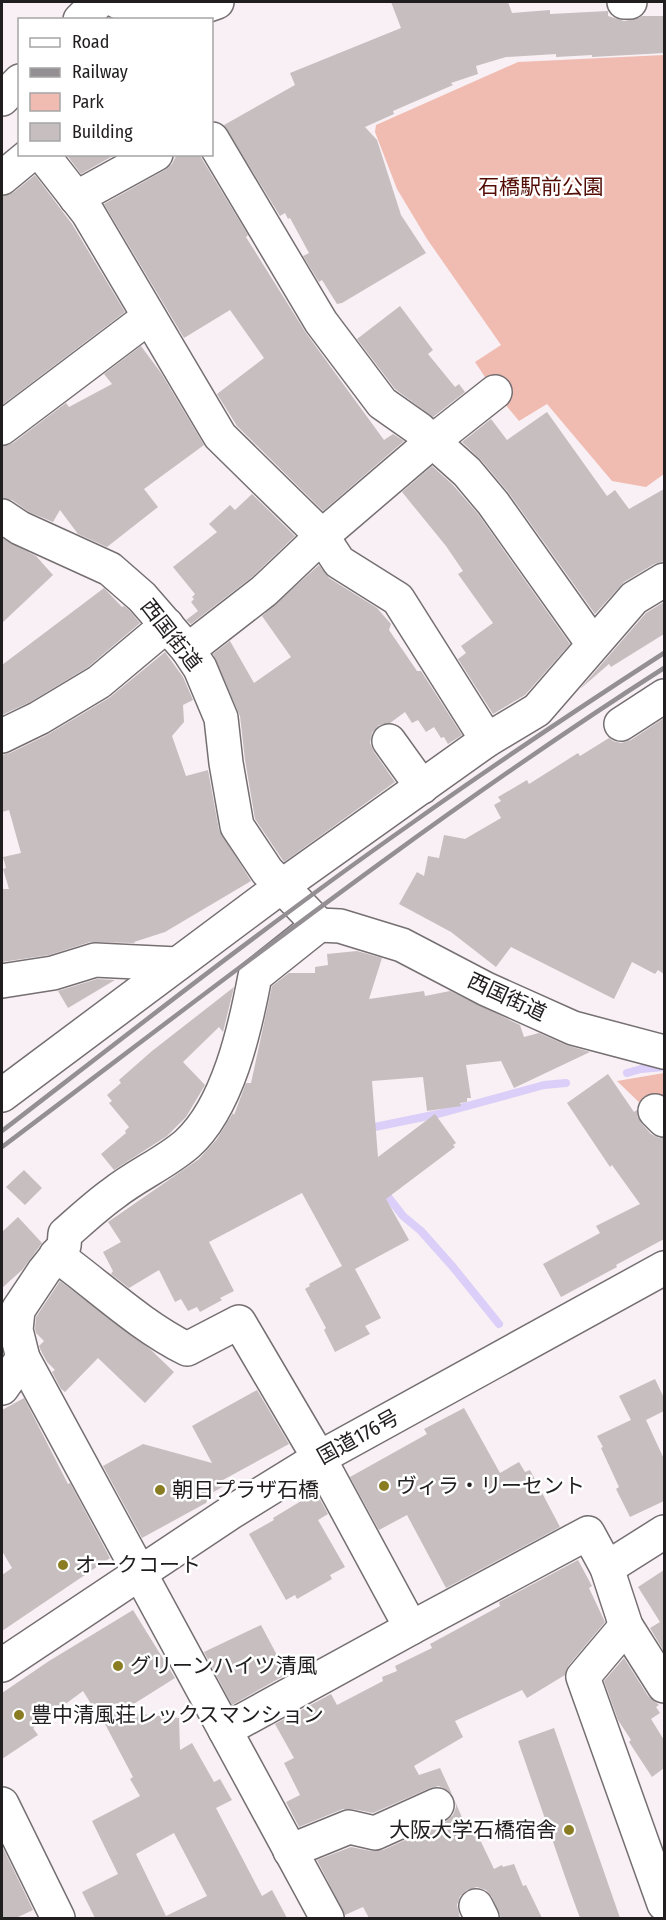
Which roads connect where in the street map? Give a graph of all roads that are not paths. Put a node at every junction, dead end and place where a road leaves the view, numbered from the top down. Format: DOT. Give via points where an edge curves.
graph roads {
  1 [pos="98,2"];
  2 [pos="118,2"];
  3 [pos="217,2"];
  4 [pos="624,2"];
  5 [pos="630,2"];
  6 [pos="161,10"];
  7 [pos="82,18"];
  8 [pos="18,83"];
  9 [pos="2,99"];
  10 [pos="213,141"];
  11 [pos="29,156"];
  12 [pos="44,156"];
  13 [pos="152,156"];
  14 [pos="2,178"];
  15 [pos="76,198"];
  16 [pos="148,317"];
  17 [pos="495,392"];
  18 [pos="2,428"];
  19 [pos="433,441"];
  20 [pos="2,516"];
  21 [pos="322,536"];
  22 [pos="664,580"];
  23 [pos="167,625"];
  24 [pos="593,644"];
  25 [pos="188,650"];
  26 [pos="664,696"];
  27 [pos="621,724"];
  28 [pos="2,736"];
  29 [pos="487,740"];
  30 [pos="389,741"];
  31 [pos="423,787"];
  32 [pos="282,886"];
  33 [pos="320,925"];
  34 [pos="177,964"];
  35 [pos="2,981"];
  36 [pos="664,1052"];
  37 [pos="2,1095"];
  38 [pos="56,1255"];
  39 [pos="664,1268"];
  40 [pos="23,1358"];
  41 [pos="2,1389"];
  42 [pos="319,1458"];
  43 [pos="664,1532"];
  44 [pos="607,1568"];
  45 [pos="140,1573"];
  46 [pos="626,1626"];
  47 [pos="411,1628"];
  48 [pos="2,1665"];
  49 [pos="664,1686"];
  50 [pos="225,1730"];
  51 [pos="2,1804"];
  52 [pos="437,1805"];
  53 [pos="290,1851"];
  54 [pos="664,1904"];
  55 [pos="49,1915"];
  56 [pos="327,1918"];
  1 -- 7 [label="main road"];
  2 -- 6 [label="main road"];
  3 -- 6 [label="main road" via="186,13"];
  4 -- 5 [label="main road"];
  8 -- 9 [label="main road"];
  10 -- 19 [label="main road" via="321,322 382,403"];
  11 -- 14 [label="main road"];
  12 -- 15 [label="main road"];
  13 -- 15 [label="main road"];
  15 -- 16 [label="main road"];
  16 -- 18 [label="main road"];
  16 -- 21 [label="main road" via="220,436"];
  17 -- 19 [label="main road"];
  19 -- 21 [label="main road"];
  19 -- 24 [label="main road" via="493,504"];
  20 -- 23 [label="main road, 西国街道" via="110,569"];
  21 -- 25 [label="main road" via="264,591"];
  21 -- 29 [label="main road" via="339,562 398,599"];
  22 -- 24 [label="main road" via="634,598"];
  23 -- 25 [label="main road, 西国街道"];
  23 -- 28 [label="main road" via="99,682"];
  24 -- 29 [label="main road" via="537,710"];
  25 -- 32 [label="main road, 西国街道" via="221,718 237,826"];
  26 -- 27 [label="main road"];
  29 -- 31 [label="main road"];
  30 -- 31 [label="main road"];
  31 -- 32 [label="main road"];
  32 -- 33 [label="main road, 西国街道"];
  32 -- 34 [label="main road"];
  33 -- 36 [label="main road, 西国街道" via="340,926 402,945 573,1028"];
  33 -- 38 [label="main road" via="255,976 236,1059 208,1120 186,1145 114,1192 64,1234 64,1246"];
  34 -- 35 [label="main road" via="95,960 53,973"];
  34 -- 37 [label="main road"];
  38 -- 40 [label="main road" via="18,1310 16,1330"];
  38 -- 42 [label="main road" via="187,1349 239,1322"];
  39 -- 42 [label="main road, 国道176号"];
  40 -- 41 [label="main road"];
  40 -- 45 [label="main road"];
  42 -- 45 [label="main road, 国道176号"];
  42 -- 47 [label="main road"];
  43 -- 44 [label="main road"];
  44 -- 46 [label="main road"];
  44 -- 47 [label="main road" via="588,1533"];
  45 -- 48 [label="main road, 国道176号"];
  45 -- 50 [label="main road"];
  46 -- 49 [label="main road"];
  46 -- 54 [label="main road" via="583,1677"];
  47 -- 50 [label="main road"];
  50 -- 53 [label="main road"];
  51 -- 55 [label="main road"];
  52 -- 53 [label="main road" via="375,1833 349,1827"];
  53 -- 56 [label="main road"];
}
